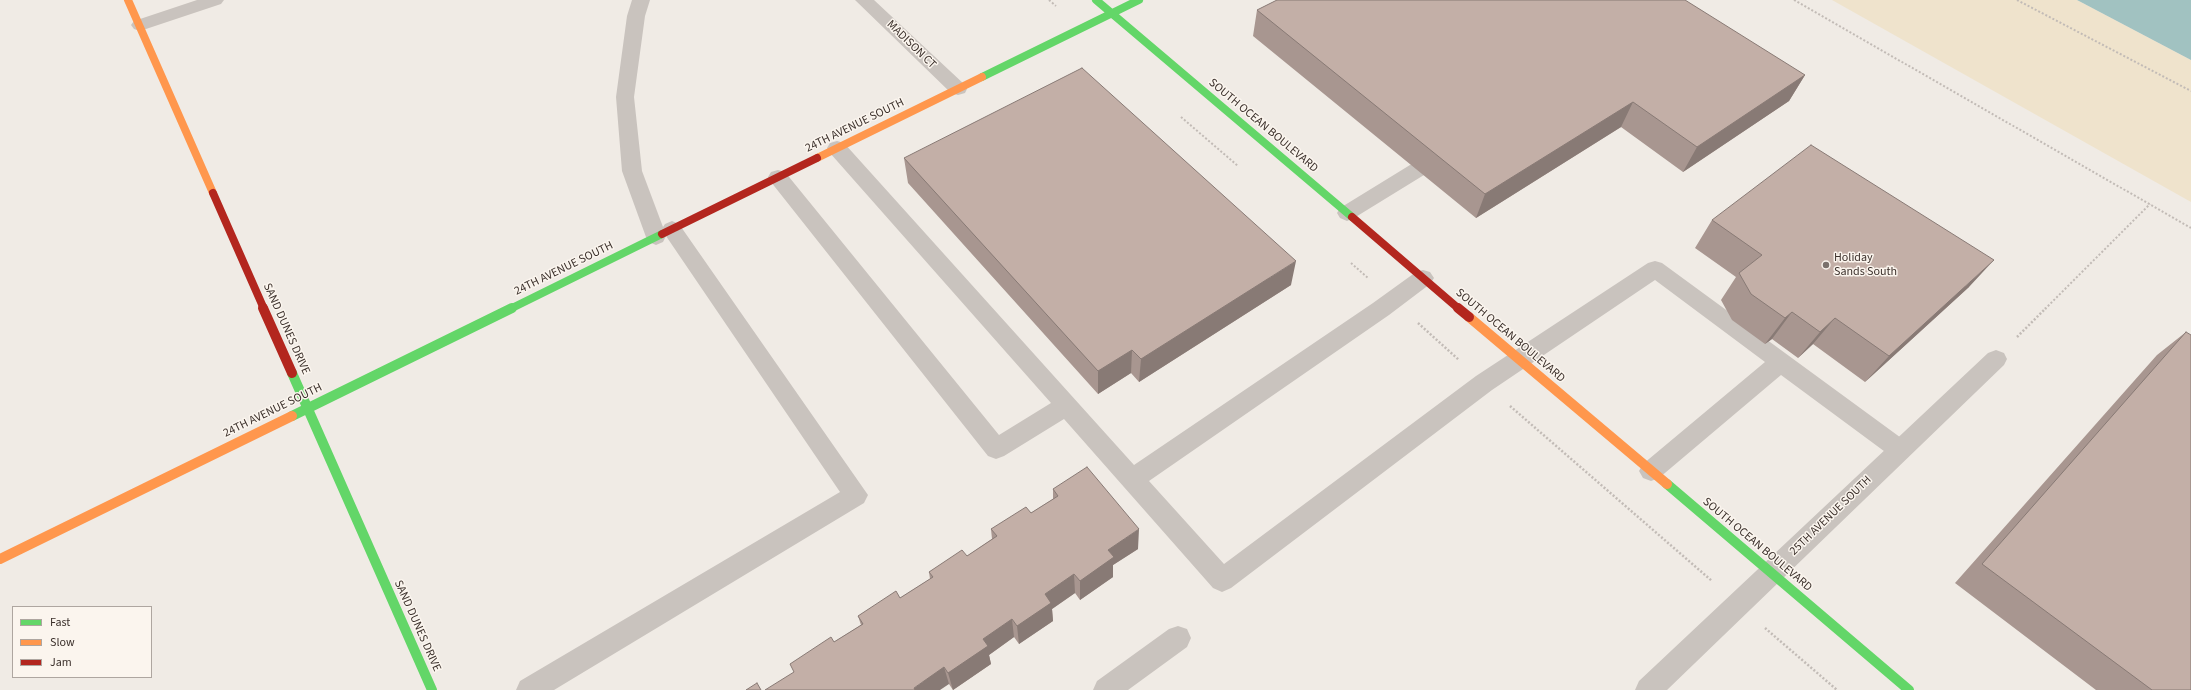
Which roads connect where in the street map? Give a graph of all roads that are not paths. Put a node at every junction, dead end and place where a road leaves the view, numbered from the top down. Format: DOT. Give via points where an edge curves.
graph roads {
  1 [pos="128,0"];
  2 [pos="215,0"];
  3 [pos="641,0"];
  4 [pos="864,0"];
  5 [pos="1096,0"];
  6 [pos="1139,0"];
  7 [pos="1112,14"];
  8 [pos="140,25"];
  9 [pos="958,89"];
  10 [pos="837,148"];
  11 [pos="1417,170"];
  12 [pos="778,177"];
  13 [pos="1347,213"];
  14 [pos="664,233"];
  15 [pos="1423,278"];
  16 [pos="1996,358"];
  17 [pos="1518,359"];
  18 [pos="1781,362"];
  19 [pos="1067,405"];
  20 [pos="308,408"];
  21 [pos="1900,450"];
  22 [pos="1651,472"];
  23 [pos="1132,479"];
  24 [pos="0,559"];
  25 [pos="1771,573"];
  26 [pos="1178,638"];
  27 [pos="432,690"];
  28 [pos="529,690"];
  29 [pos="1106,690"];
  30 [pos="1648,690"];
  31 [pos="1909,690"];
  1 -- 8 [label="street, SAND DUNES DRIVE"];
  2 -- 8 [label="street"];
  3 -- 14 [label="street" via="625,97 632,171"];
  4 -- 9 [label="street, MADISON CT"];
  5 -- 7 [label="street, SOUTH OCEAN BOULEVARD"];
  6 -- 7 [label="street, 24TH AVENUE SOUTH"];
  7 -- 9 [label="street, 24TH AVENUE SOUTH"];
  7 -- 13 [label="street, SOUTH OCEAN BOULEVARD"];
  8 -- 20 [label="street, SAND DUNES DRIVE"];
  9 -- 10 [label="street, 24TH AVENUE SOUTH"];
  10 -- 12 [label="street, 24TH AVENUE SOUTH"];
  10 -- 19 [label="street"];
  11 -- 13 [label="street"];
  12 -- 14 [label="street, 24TH AVENUE SOUTH"];
  12 -- 19 [label="street" via="996,449"];
  13 -- 15 [label="street, SOUTH OCEAN BOULEVARD"];
  14 -- 20 [label="street, 24TH AVENUE SOUTH"];
  14 -- 28 [label="street" via="856,494"];
  15 -- 17 [label="street, SOUTH OCEAN BOULEVARD"];
  15 -- 23 [label="street"];
  16 -- 21 [label="street, 25TH AVENUE SOUTH"];
  17 -- 18 [label="street" via="1655,269"];
  17 -- 22 [label="street, SOUTH OCEAN BOULEVARD"];
  17 -- 23 [label="street" via="1222,580"];
  18 -- 21 [label="street"];
  18 -- 22 [label="street"];
  19 -- 23 [label="street"];
  20 -- 24 [label="street, 24TH AVENUE SOUTH"];
  20 -- 27 [label="street, SAND DUNES DRIVE"];
  21 -- 25 [label="street, 25TH AVENUE SOUTH"];
  22 -- 25 [label="street, SOUTH OCEAN BOULEVARD"];
  25 -- 30 [label="street, 25TH AVENUE SOUTH"];
  25 -- 31 [label="street, SOUTH OCEAN BOULEVARD"];
  26 -- 29 [label="street"];
}
